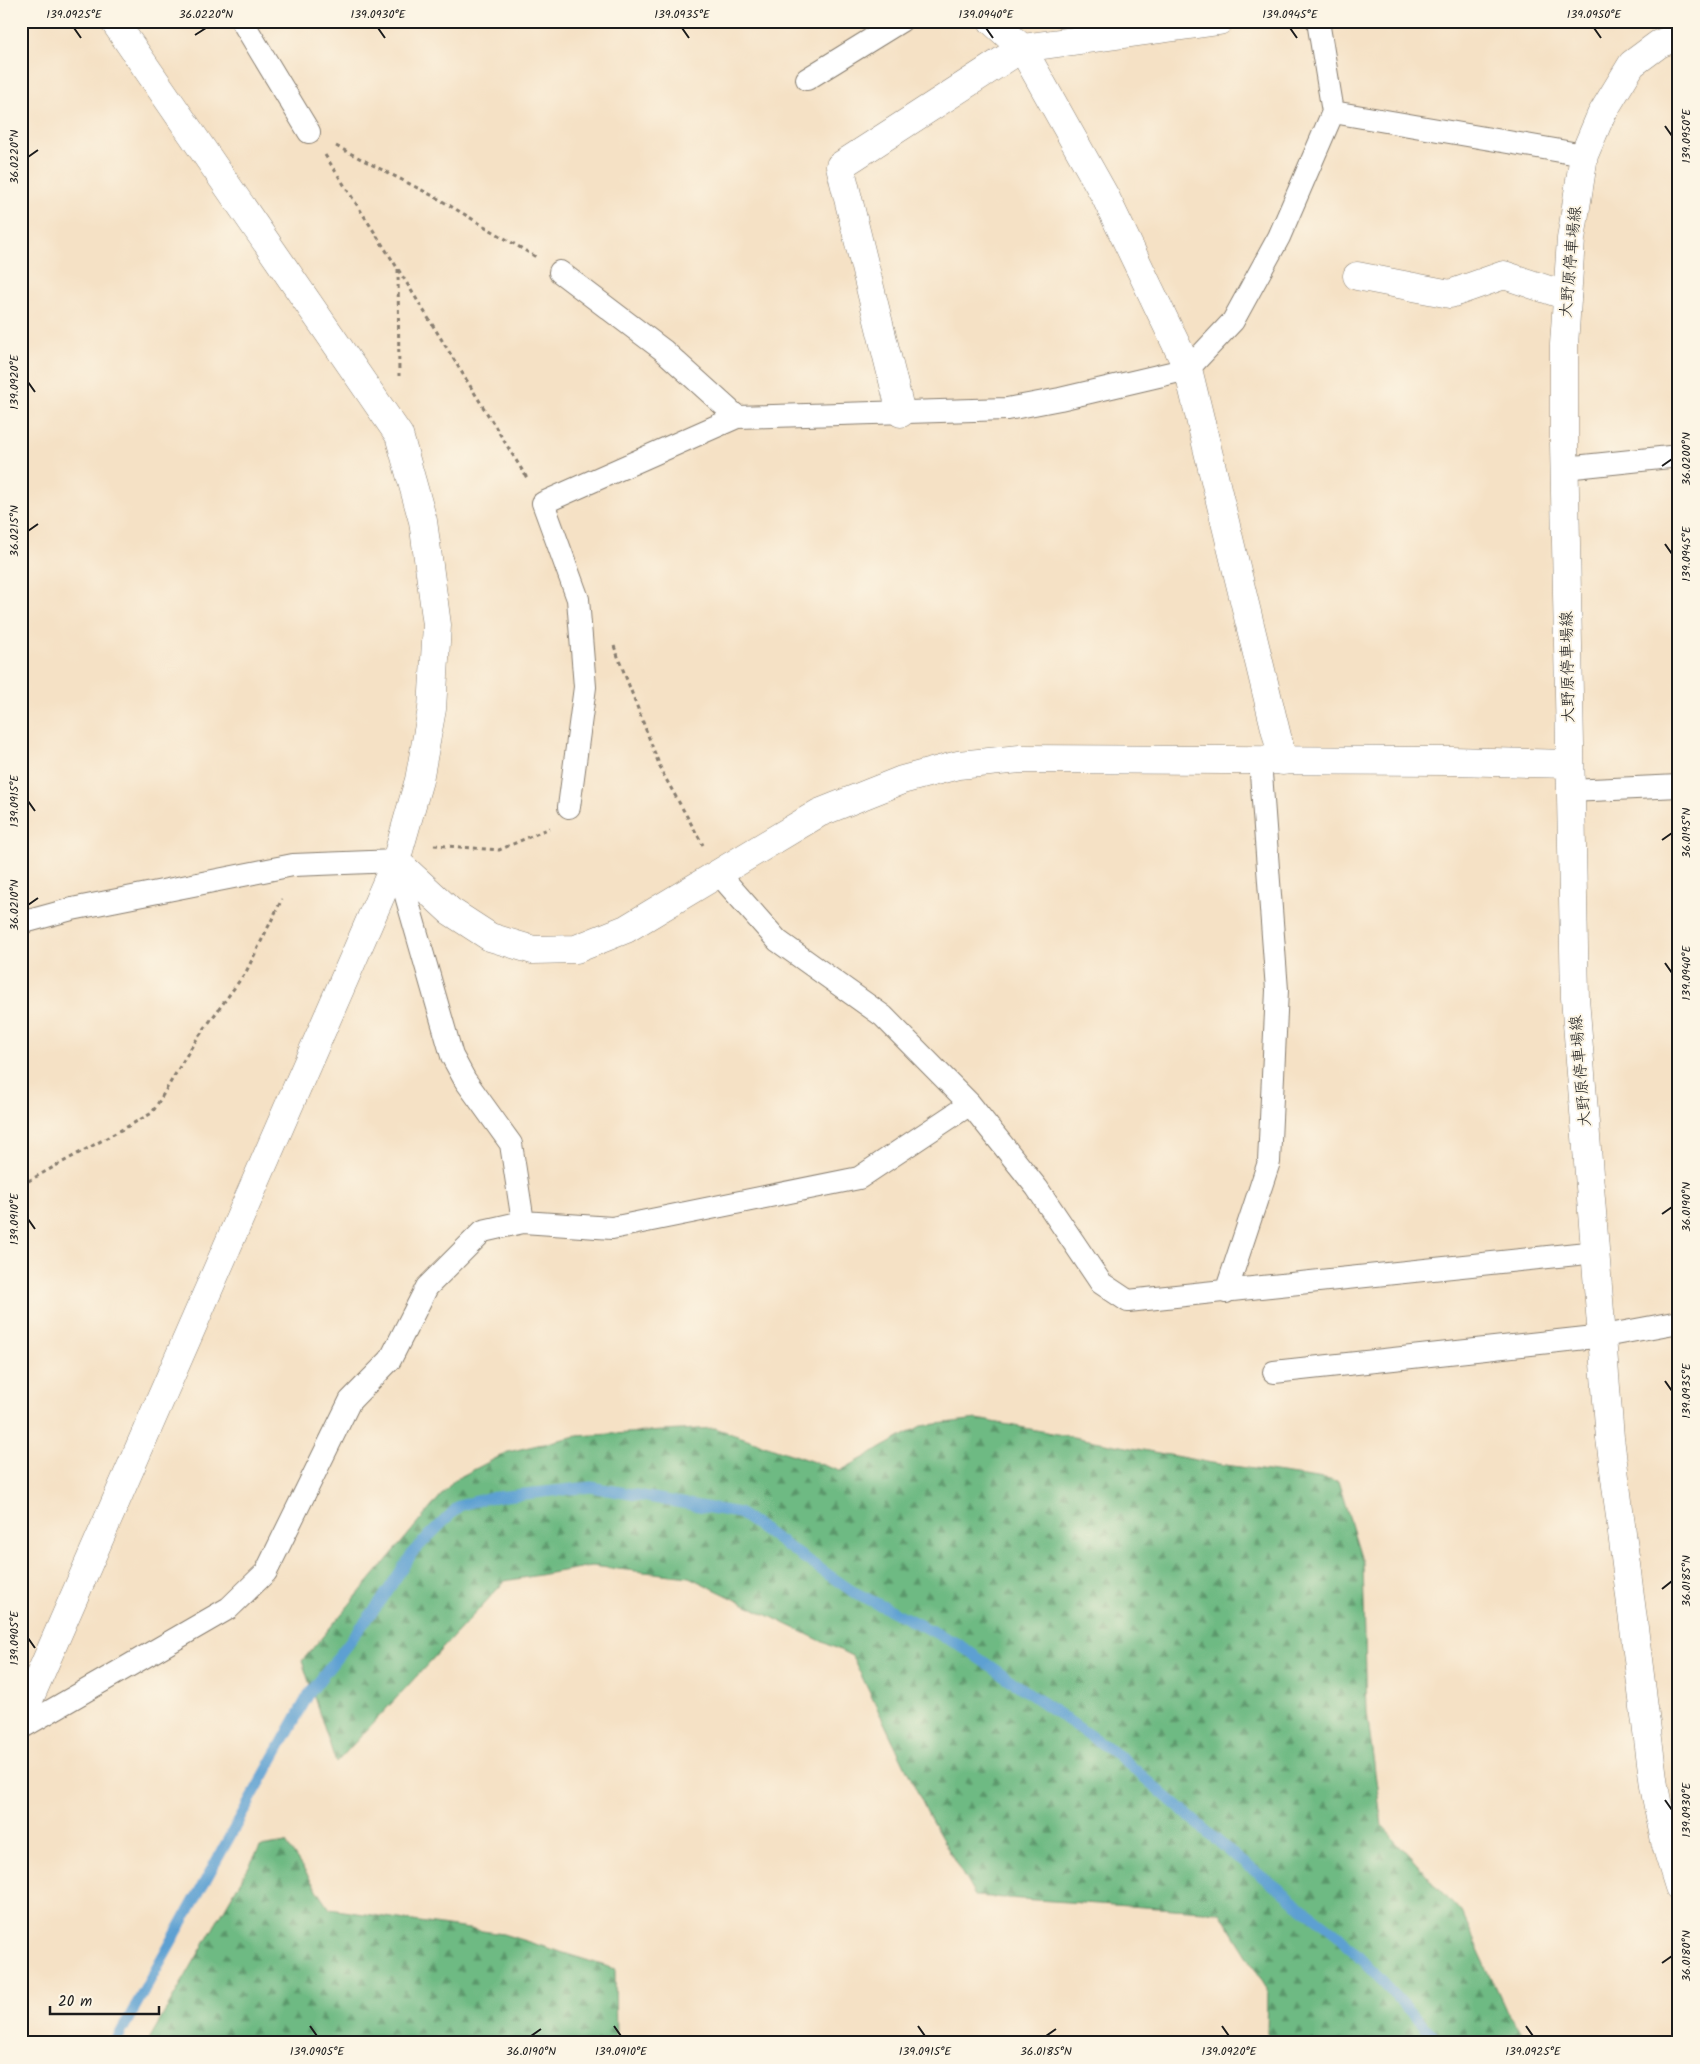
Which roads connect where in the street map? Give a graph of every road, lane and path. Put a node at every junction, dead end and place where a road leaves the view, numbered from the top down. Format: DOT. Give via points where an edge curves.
graph roads {
  1 [pos="114,21"];
  2 [pos="242,21"];
  3 [pos="901,21"];
  4 [pos="992,21"];
  5 [pos="1219,21"];
  6 [pos="1318,21"];
  7 [pos="1679,36"];
  8 [pos="1022,48"];
  9 [pos="807,79"];
  10 [pos="1333,112"];
  11 [pos="309,132"];
  12 [pos="1584,155"];
  13 [pos="398,269"];
  14 [pos="560,272"];
  15 [pos="1357,276"];
  16 [pos="1567,296"];
  17 [pos="1188,369"];
  18 [pos="901,413"];
  19 [pos="737,417"];
  20 [pos="399,435"];
  21 [pos="1679,456"];
  22 [pos="1565,468"];
  23 [pos="543,503"];
  24 [pos="613,642"];
  25 [pos="1271,760"];
  26 [pos="1570,764"];
  27 [pos="1679,786"];
  28 [pos="1570,791"];
  29 [pos="569,807"];
  30 [pos="399,852"];
  31 [pos="293,865"];
  32 [pos="718,873"];
  33 [pos="21,923"];
  34 [pos="970,1104"];
  35 [pos="21,1185"];
  36 [pos="524,1222"];
  37 [pos="1596,1252"];
  38 [pos="1226,1292"];
  39 [pos="1679,1322"];
  40 [pos="1604,1336"];
  41 [pos="1274,1372"];
  42 [pos="21,1718"];
  43 [pos="21,1728"];
  44 [pos="1679,1887"];
  1 -- 20 [label="street"];
  2 -- 11 [label="lane"];
  3 -- 9 [label="lane"];
  4 -- 8 [label="street"];
  5 -- 8 [label="street"];
  6 -- 10 [label="lane"];
  7 -- 12 [label="street, 大野原停車場線" via="1659,44 1632,64 1601,115"];
  8 -- 17 [label="street" via="1105,196"];
  8 -- 18 [label="street" via="840,166"];
  10 -- 12 [label="lane"];
  10 -- 17 [label="lane" via="1279,236 1233,321"];
  11 -- 13 [label="path"];
  11 -- 14 [label="path" via="437,198"];
  12 -- 16 [label="street, 大野原停車場線" via="1571,239"];
  13 -- 20 [label="path"];
  13 -- 23 [label="path"];
  14 -- 19 [label="lane" via="664,350"];
  15 -- 16 [label="street" via="1450,294 1504,275"];
  16 -- 22 [label="street, 大野原停車場線"];
  17 -- 18 [label="lane" via="1007,409"];
  17 -- 25 [label="street"];
  18 -- 19 [label="lane"];
  19 -- 23 [label="lane"];
  20 -- 30 [label="street" via="423,521 437,625 432,709 419,780"];
  21 -- 22 [label="lane"];
  22 -- 26 [label="street, 大野原停車場線"];
  23 -- 29 [label="lane" via="579,609 585,687"];
  24 -- 32 [label="path" via="662,772"];
  25 -- 26 [label="street"];
  25 -- 32 [label="street" via="1020,759 958,765 902,780 818,813"];
  25 -- 38 [label="lane" via="1277,990 1269,1162"];
  26 -- 28 [label="street, 大野原停車場線"];
  27 -- 28 [label="lane"];
  28 -- 37 [label="street, 大野原停車場線" via="1575,998"];
  29 -- 30 [label="path" via="547,831 499,850"];
  30 -- 31 [label="lane"];
  30 -- 32 [label="street" via="450,911 490,937 533,950 576,949 626,929"];
  30 -- 36 [label="lane" via="452,1056 465,1080 511,1144"];
  30 -- 42 [label="street"];
  31 -- 33 [label="lane" via="72,909"];
  31 -- 35 [label="path" via="280,904 246,972 194,1043 152,1113"];
  32 -- 34 [label="lane" via="778,941 883,1016"];
  34 -- 36 [label="lane" via="859,1178 612,1228"];
  34 -- 38 [label="lane" via="1037,1188 1101,1283 1128,1301"];
  36 -- 43 [label="lane" via="483,1231 427,1287 390,1360 350,1401 266,1572 229,1608"];
  37 -- 38 [label="lane"];
  37 -- 40 [label="street, 大野原停車場線"];
  39 -- 40 [label="lane"];
  40 -- 41 [label="lane"];
  40 -- 44 [label="street, 大野原停車場線" via="1610,1438 1654,1786 1665,1842"];
}
